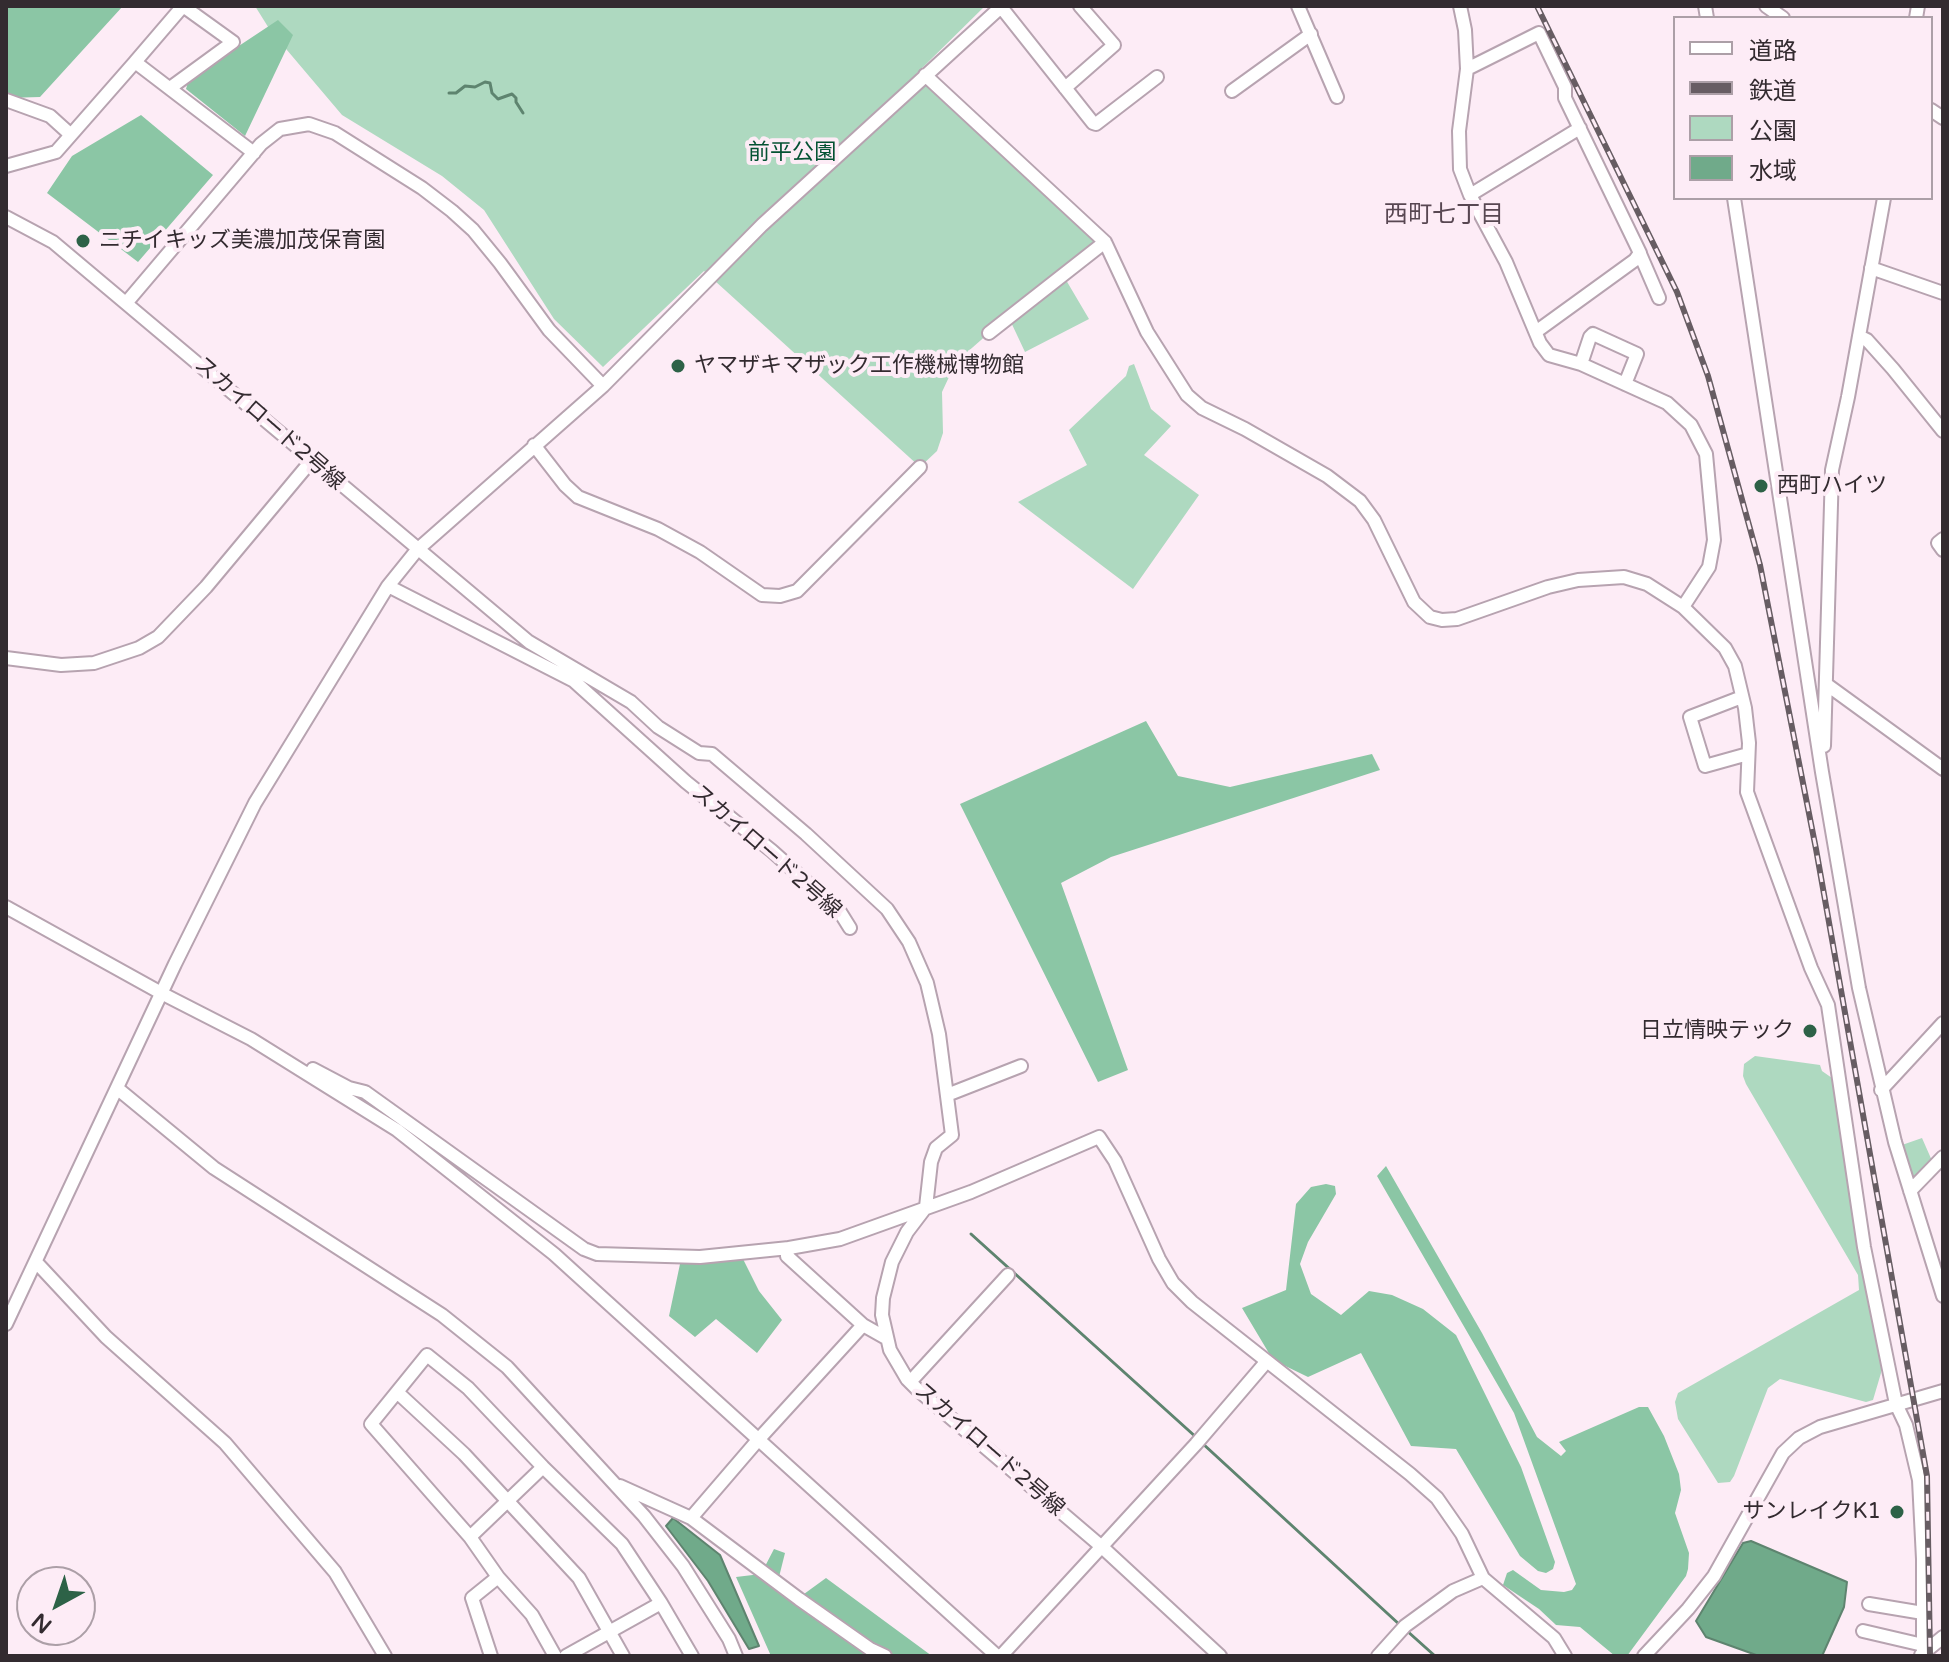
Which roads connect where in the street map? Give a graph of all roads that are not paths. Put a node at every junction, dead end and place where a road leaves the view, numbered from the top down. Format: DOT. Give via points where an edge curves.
graph roads {
  1 [pos="1002,6"];
  2 [pos="1080,6"];
  3 [pos="1315,6"];
  4 [pos="1460,6"];
  5 [pos="1300,10"];
  6 [pos="1311,34"];
  7 [pos="135,62"];
  8 [pos="1467,69"];
  9 [pos="925,75"];
  10 [pos="1157,77"];
  11 [pos="170,88"];
  12 [pos="1065,88"];
  13 [pos="1232,91"];
  14 [pos="1337,97"];
  15 [pos="6,100"];
  16 [pos="1580,128"];
  17 [pos="71,135"];
  18 [pos="254,153"];
  19 [pos="6,166"];
  20 [pos="1470,195"];
  21 [pos="1734,200"];
  22 [pos="1884,200"];
  23 [pos="6,217"];
  24 [pos="1105,242"];
  25 [pos="1640,254"];
  26 [pos="1871,268"];
  27 [pos="1943,293"];
  28 [pos="1659,298"];
  29 [pos="127,302"];
  30 [pos="1537,331"];
  31 [pos="989,333"];
  32 [pos="1859,336"];
  33 [pos="1581,364"];
  34 [pos="1625,384"];
  35 [pos="603,386"];
  36 [pos="1943,431"];
  37 [pos="534,445"];
  38 [pos="312,460"];
  39 [pos="920,467"];
  40 [pos="1943,539"];
  41 [pos="417,550"];
  42 [pos="1943,550"];
  43 [pos="388,586"];
  44 [pos="1683,607"];
  45 [pos="6,658"];
  46 [pos="1826,684"];
  47 [pos="1742,697"];
  48 [pos="1748,754"];
  49 [pos="1943,769"];
  50 [pos="1822,772"];
  51 [pos="6,907"];
  52 [pos="850,928"];
  53 [pos="163,994"];
  54 [pos="1943,1023"];
  55 [pos="264,1047"];
  56 [pos="1021,1066"];
  57 [pos="118,1089"];
  58 [pos="1881,1090"];
  59 [pos="947,1095"];
  60 [pos="1943,1157"];
  61 [pos="1910,1191"];
  62 [pos="926,1207"];
  63 [pos="789,1248"];
  64 [pos="36,1262"];
  65 [pos="1008,1275"];
  66 [pos="1943,1296"];
  67 [pos="6,1324"];
  68 [pos="863,1325"];
  69 [pos="886,1338"];
  70 [pos="1267,1361"];
  71 [pos="910,1382"];
  72 [pos="1943,1391"];
  73 [pos="397,1392"];
  74 [pos="1896,1404"];
  75 [pos="758,1440"];
  76 [pos="543,1467"];
  77 [pos="614,1483"];
  78 [pos="509,1501"];
  79 [pos="691,1518"];
  80 [pos="470,1537"];
  81 [pos="1102,1547"];
  82 [pos="498,1577"];
  83 [pos="1483,1578"];
  84 [pos="661,1603"];
  85 [pos="1869,1604"];
  86 [pos="1923,1613"];
  87 [pos="1863,1631"];
  88 [pos="610,1633"];
  89 [pos="1943,1637"];
  90 [pos="1922,1651"];
  91 [pos="385,1656"];
  92 [pos="491,1656"];
  93 [pos="555,1656"];
  94 [pos="566,1656"];
  95 [pos="623,1656"];
  96 [pos="692,1656"];
  97 [pos="736,1656"];
  98 [pos="885,1656"];
  99 [pos="999,1656"];
  100 [pos="1220,1656"];
  101 [pos="1378,1656"];
  102 [pos="1565,1656"];
  103 [pos="1644,1656"];
  1 -- 9 [label="street"];
  1 -- 12 [label="street"];
  2 -- 12 [label="street" via="1114,45"];
  3 -- 5 [label="street"];
  4 -- 8 [label="street"];
  5 -- 6 [label="street"];
  6 -- 13 [label="street"];
  6 -- 14 [label="street"];
  7 -- 11 [label="street"];
  7 -- 11 [label="street" via="183,6 233,42"];
  7 -- 17 [label="street"];
  8 -- 16 [label="street" via="1539,33"];
  8 -- 20 [label="street" via="1459,131 1460,169"];
  9 -- 24 [label="street"];
  9 -- 35 [label="street" via="762,225"];
  10 -- 12 [label="street" via="1096,124"];
  11 -- 18 [label="street"];
  15 -- 17 [label="street" via="50,116"];
  16 -- 20 [label="street"];
  16 -- 25 [label="street"];
  17 -- 19 [label="street" via="56,152"];
  18 -- 29 [label="street"];
  18 -- 35 [label="street" via="280,129 309,124 335,133 422,188 473,230 549,330"];
  20 -- 30 [label="street"];
  21 -- 50 [label="street"];
  22 -- 26 [label="street"];
  23 -- 29 [label="street, スカイロード2号線" via="53,242"];
  24 -- 31 [label="street"];
  24 -- 44 [label="street" via="1147,332 1187,395 1327,476 1360,501 1414,602 1430,617 1457,619 1548,587 1624,577 1647,584"];
  25 -- 28 [label="street"];
  25 -- 30 [label="street"];
  26 -- 27 [label="street"];
  26 -- 32 [label="street"];
  29 -- 38 [label="street, スカイロード2号線"];
  30 -- 33 [label="street" via="1549,355"];
  32 -- 36 [label="street"];
  32 -- 46 [label="street" via="1832,470"];
  33 -- 34 [label="street"];
  33 -- 34 [label="street" via="1593,334 1637,354"];
  34 -- 44 [label="street" via="1676,410 1706,454 1714,540 1709,567"];
  35 -- 37 [label="street"];
  37 -- 39 [label="street" via="578,497 658,529 762,595 797,591"];
  37 -- 41 [label="street"];
  38 -- 41 [label="street, スカイロード2号線"];
  38 -- 45 [label="street" via="158,637 94,663"];
  40 -- 42 [label="street" via="1938,543"];
  41 -- 43 [label="street"];
  41 -- 59 [label="street, スカイロード2号線" via="526,640 631,702 699,753 712,754 887,909 927,983"];
  43 -- 52 [label="street, スカイロード2号線" via="574,681 784,861 840,912"];
  43 -- 53 [label="street" via="255,803"];
  44 -- 47 [label="street" via="1725,648"];
  46 -- 49 [label="street"];
  46 -- 50 [label="street"];
  47 -- 48 [label="street"];
  47 -- 48 [label="street" via="1690,717 1705,766"];
  48 -- 74 [label="street" via="1747,792 1828,1005 1864,1247"];
  50 -- 58 [label="street"];
  51 -- 53 [label="street"];
  53 -- 55 [label="street"];
  53 -- 57 [label="street"];
  54 -- 58 [label="street"];
  55 -- 63 [label="street" via="365,1092 597,1254 700,1257"];
  55 -- 75 [label="street" via="397,1130 554,1254"];
  56 -- 59 [label="street"];
  57 -- 64 [label="street"];
  57 -- 77 [label="street" via="214,1168 442,1315 507,1367"];
  58 -- 61 [label="street"];
  59 -- 62 [label="street, スカイロード2号線" via="952,1135 936,1148"];
  60 -- 61 [label="street"];
  61 -- 66 [label="street"];
  62 -- 63 [label="street" via="840,1239"];
  62 -- 69 [label="street, スカイロード2号線" via="892,1262 883,1298"];
  62 -- 70 [label="street" via="1099,1137 1173,1283"];
  63 -- 68 [label="street" via="787,1256"];
  64 -- 67 [label="street"];
  64 -- 91 [label="street" via="106,1337 225,1443 335,1572"];
  65 -- 71 [label="street"];
  68 -- 69 [label="street"];
  68 -- 75 [label="street"];
  69 -- 71 [label="street, スカイロード2号線"];
  70 -- 81 [label="street"];
  70 -- 83 [label="street" via="1437,1498"];
  71 -- 81 [label="street, スカイロード2号線"];
  72 -- 74 [label="street"];
  73 -- 76 [label="street" via="427,1355 468,1388"];
  73 -- 78 [label="street"];
  73 -- 80 [label="street" via="371,1424"];
  74 -- 86 [label="street" via="1919,1480"];
  74 -- 103 [label="street" via="1820,1427 1783,1453 1714,1576"];
  75 -- 79 [label="street"];
  75 -- 99 [label="street"];
  76 -- 78 [label="street"];
  76 -- 84 [label="street" via="622,1544"];
  77 -- 79 [label="street"];
  77 -- 97 [label="street" via="683,1566"];
  78 -- 80 [label="street"];
  78 -- 88 [label="street" via="579,1578"];
  79 -- 98 [label="street"];
  80 -- 82 [label="street"];
  81 -- 99 [label="street"];
  81 -- 100 [label="street, スカイロード2号線"];
  82 -- 92 [label="street" via="472,1598"];
  82 -- 93 [label="street" via="532,1615"];
  83 -- 101 [label="street" via="1453,1591 1404,1627"];
  83 -- 102 [label="street" via="1554,1638"];
  84 -- 88 [label="street"];
  84 -- 96 [label="street"];
  85 -- 86 [label="street"];
  86 -- 90 [label="street"];
  87 -- 90 [label="street"];
  88 -- 94 [label="street"];
  88 -- 95 [label="street"];
  89 -- 90 [label="street"];
}
